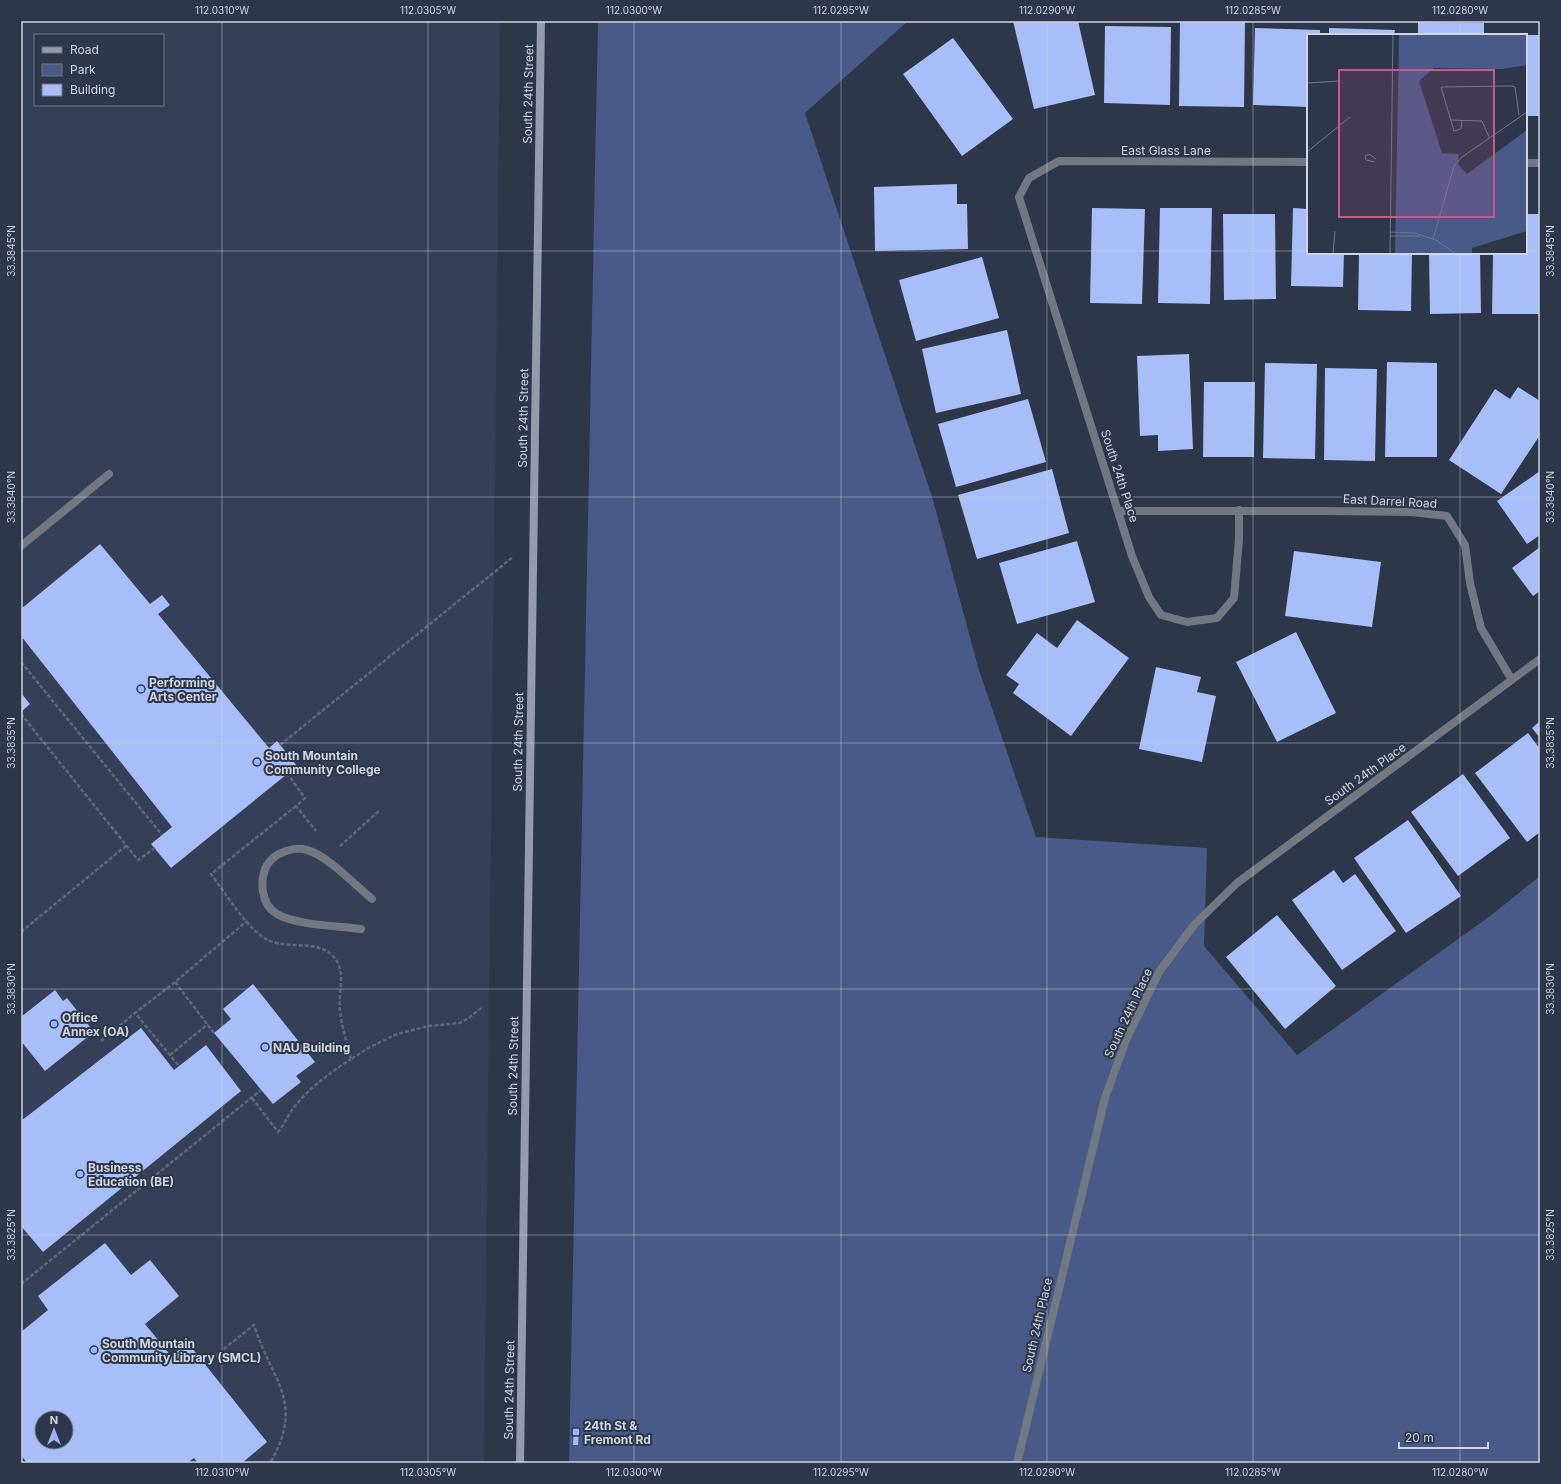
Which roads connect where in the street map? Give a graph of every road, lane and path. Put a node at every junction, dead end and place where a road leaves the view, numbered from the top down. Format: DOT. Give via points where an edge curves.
graph roads {
  1 [pos="541,21"];
  2 [pos="1307,162"];
  3 [pos="1527,163"];
  4 [pos="1540,163"];
  5 [pos="1029,178"];
  6 [pos="109,474"];
  7 [pos="1239,510"];
  8 [pos="1118,511"];
  9 [pos="533,540"];
  10 [pos="21,546"];
  11 [pos="1540,659"];
  12 [pos="21,662"];
  13 [pos="1512,680"];
  14 [pos="21,714"];
  15 [pos="280,745"];
  16 [pos="287,773"];
  17 [pos="296,806"];
  18 [pos="380,810"];
  19 [pos="162,835"];
  20 [pos="319,835"];
  21 [pos="127,845"];
  22 [pos="338,847"];
  23 [pos="154,848"];
  24 [pos="372,899"];
  25 [pos="247,921"];
  26 [pos="361,929"];
  27 [pos="21,932"];
  28 [pos="175,982"];
  29 [pos="480,1008"];
  30 [pos="135,1014"];
  31 [pos="208,1024"];
  32 [pos="214,1033"];
  33 [pos="101,1041"];
  34 [pos="170,1055"];
  35 [pos="351,1059"];
  36 [pos="179,1066"];
  37 [pos="261,1090"];
  38 [pos="252,1098"];
  39 [pos="21,1284"];
  40 [pos="205,1364"];
  41 [pos="270,1463"];
  42 [pos="520,1463"];
  43 [pos="1017,1463"];
  1 -- 9 [label="main road, South 24th Street"];
  2 -- 5 [label="street, East Glass Lane" via="1059,161"];
  3 -- 4 [label="street"];
  5 -- 8 [label="street, South 24th Place" via="1019,198"];
  6 -- 10 [label="street"];
  7 -- 8 [label="street, East Darrel Road"];
  7 -- 8 [label="street, South 24th Place" via="1234,598 1217,618 1187,622 1161,615 1149,597 1132,556"];
  7 -- 13 [label="street, East Darrel Road" via="1411,512 1446,516 1465,545 1470,583 1481,628"];
  9 -- 15 [label="path"];
  9 -- 42 [label="main road, South 24th Street"];
  11 -- 13 [label="street"];
  12 -- 19 [label="path"];
  13 -- 43 [label="street, South 24th Place" via="1237,883 1194,925 1159,972 1126,1040 1105,1098"];
  14 -- 21 [label="path"];
  16 -- 17 [label="path" via="305,798"];
  17 -- 20 [label="path"];
  17 -- 25 [label="path" via="211,874"];
  18 -- 22 [label="path"];
  21 -- 23 [label="path" via="138,860"];
  21 -- 27 [label="path"];
  24 -- 26 [label="street" via="320,856 308,850 298,848 287,851 267,864 262,879 263,890 267,905 276,914 290,920"];
  25 -- 28 [label="path"];
  25 -- 35 [label="path" via="267,940 318,947 334,957 339,966 340,1010"];
  28 -- 30 [label="path"];
  28 -- 31 [label="path"];
  29 -- 35 [label="path" via="460,1023 429,1026 397,1034"];
  30 -- 33 [label="path"];
  30 -- 34 [label="path"];
  31 -- 32 [label="path"];
  31 -- 34 [label="path"];
  34 -- 36 [label="path"];
  35 -- 38 [label="path" via="312,1088 292,1110 278,1132"];
  37 -- 38 [label="path"];
  38 -- 39 [label="path"];
  40 -- 41 [label="path" via="254,1325 262,1348 276,1374 284,1402 282,1438"];
}
